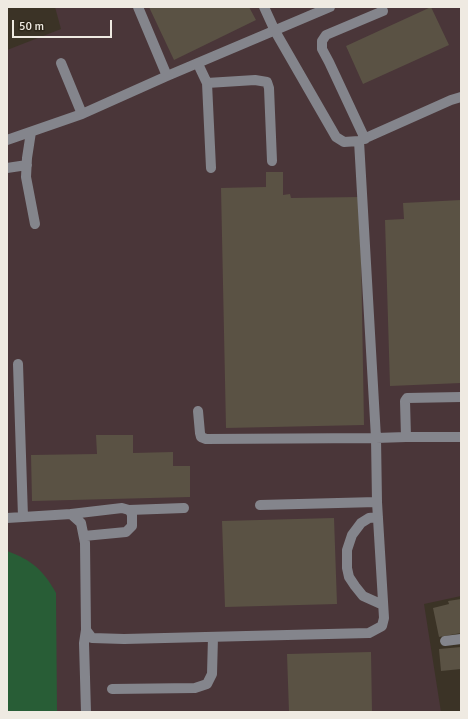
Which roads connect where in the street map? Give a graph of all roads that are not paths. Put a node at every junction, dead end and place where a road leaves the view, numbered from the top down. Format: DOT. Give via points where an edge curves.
graph roads {
  1 [pos="138,7"];
  2 [pos="264,7"];
  3 [pos="330,7"];
  4 [pos="383,11"];
  5 [pos="307,12"];
  6 [pos="275,31"];
  7 [pos="61,63"];
  8 [pos="198,64"];
  9 [pos="167,76"];
  10 [pos="207,83"];
  11 [pos="461,96"];
  12 [pos="82,114"];
  13 [pos="31,132"];
  14 [pos="7,140"];
  15 [pos="362,140"];
  16 [pos="272,161"];
  17 [pos="26,165"];
  18 [pos="7,168"];
  19 [pos="211,168"];
  20 [pos="34,224"];
  21 [pos="18,364"];
  22 [pos="461,397"];
  23 [pos="198,411"];
  24 [pos="406,437"];
  25 [pos="376,438"];
  26 [pos="461,438"];
  27 [pos="377,502"];
  28 [pos="260,505"];
  29 [pos="184,508"];
  30 [pos="129,510"];
  31 [pos="71,514"];
  32 [pos="24,517"];
  33 [pos="378,517"];
  34 [pos="7,518"];
  35 [pos="84,536"];
  36 [pos="383,605"];
  37 [pos="86,630"];
  38 [pos="213,637"];
  39 [pos="461,639"];
  40 [pos="445,641"];
  41 [pos="112,689"];
  42 [pos="86,712"];
  1 -- 9 [label="street"];
  2 -- 6 [label="street"];
  3 -- 5 [label="street"];
  4 -- 15 [label="street" via="326,35 322,42 322,49"];
  5 -- 6 [label="street"];
  6 -- 8 [label="street"];
  6 -- 15 [label="street" via="336,137 344,142"];
  7 -- 12 [label="street"];
  8 -- 9 [label="street"];
  8 -- 10 [label="street"];
  9 -- 12 [label="street"];
  10 -- 16 [label="street" via="255,80 267,82"];
  10 -- 19 [label="street"];
  11 -- 15 [label="street"];
  12 -- 13 [label="street"];
  13 -- 14 [label="street"];
  13 -- 17 [label="street"];
  15 -- 25 [label="street"];
  17 -- 18 [label="street"];
  17 -- 20 [label="street"];
  21 -- 32 [label="street"];
  22 -- 24 [label="street" via="407,398"];
  23 -- 25 [label="street" via="201,437 206,439"];
  24 -- 25 [label="street"];
  24 -- 26 [label="street"];
  25 -- 27 [label="street"];
  27 -- 28 [label="street"];
  27 -- 33 [label="street"];
  29 -- 30 [label="street"];
  30 -- 31 [label="street" via="122,508"];
  30 -- 35 [label="street" via="132,514 132,526 126,532"];
  31 -- 32 [label="street"];
  31 -- 35 [label="street" via="81,523"];
  32 -- 34 [label="street"];
  33 -- 36 [label="street"];
  33 -- 36 [label="street" via="369,518 361,523 352,535 347,550 347,568 349,577 363,596"];
  35 -- 37 [label="street"];
  36 -- 38 [label="street" via="382,626 369,633"];
  37 -- 38 [label="street" via="92,638"];
  37 -- 42 [label="street"];
  38 -- 41 [label="street" via="212,674 207,684 195,688"];
  39 -- 40 [label="street"];
}
